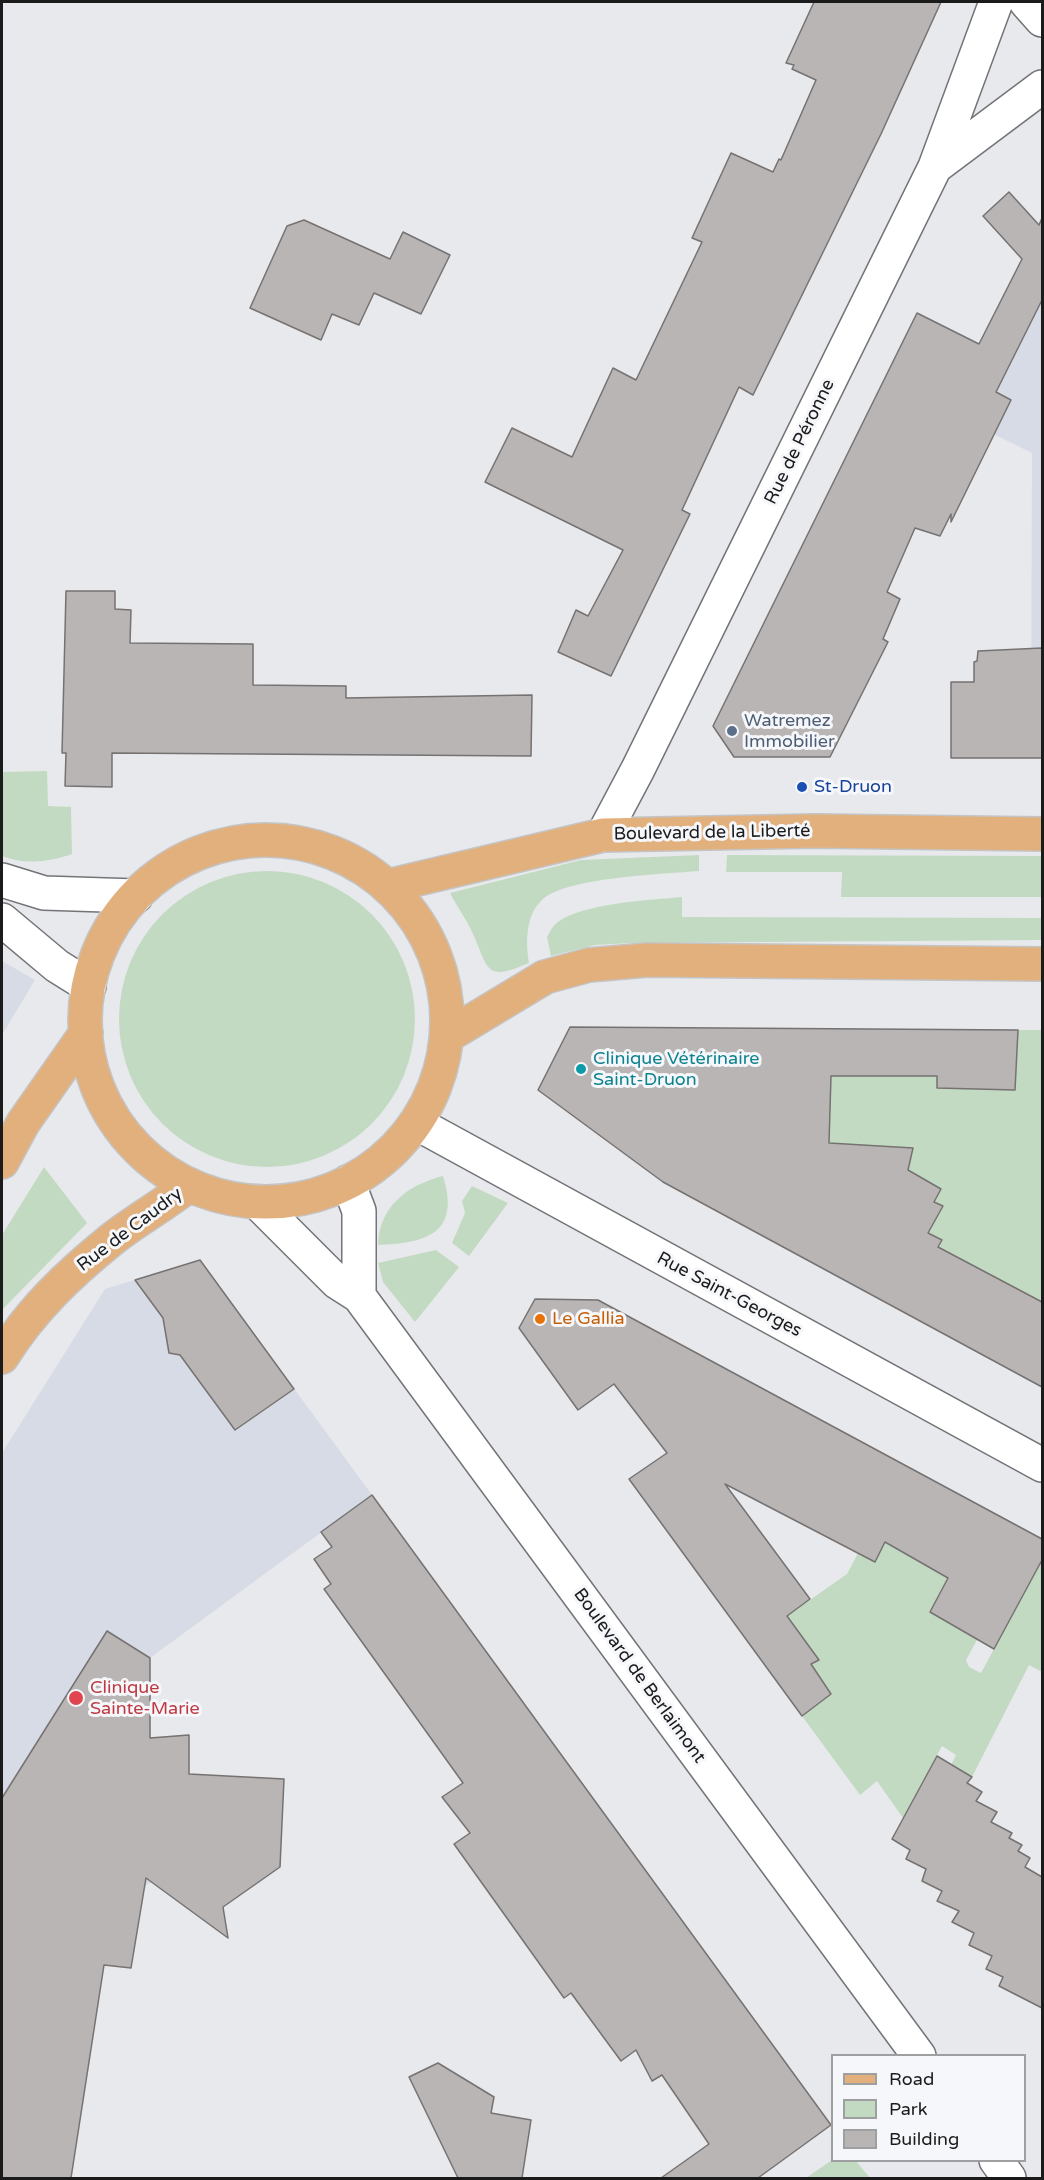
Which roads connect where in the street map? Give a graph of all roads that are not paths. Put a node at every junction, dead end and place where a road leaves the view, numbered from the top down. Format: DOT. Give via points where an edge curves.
graph roads {
  1 [pos="996,2"];
  2 [pos="1026,2"];
  3 [pos="1042,20"];
  4 [pos="1042,87"];
  5 [pos="935,167"];
  6 [pos="1042,834"];
  7 [pos="603,835"];
  8 [pos="2,880"];
  9 [pos="388,886"];
  10 [pos="136,896"];
  11 [pos="2,920"];
  12 [pos="1042,964"];
  13 [pos="89,986"];
  14 [pos="86,1033"];
  15 [pos="447,1036"];
  16 [pos="416,1123"];
  17 [pos="2,1162"];
  18 [pos="348,1182"];
  19 [pos="189,1185"];
  20 [pos="257,1202"];
  21 [pos="359,1296"];
  22 [pos="2,1357"];
  23 [pos="1042,1465"];
  24 [pos="918,2054"];
  25 [pos="997,2162"];
  26 [pos="1009,2178"];
  1 -- 5 [label="street"];
  2 -- 3 [label="street"];
  4 -- 5 [label="street, Rue de Péronne"];
  5 -- 7 [label="street, Rue de Péronne"];
  6 -- 7 [label="main road, Boulevard de la Liberté" via="816,831"];
  7 -- 9 [label="main road, Boulevard de la Liberté"];
  8 -- 10 [label="street" via="44,893"];
  9 -- 10 [label="main road" via="339,854 303,844 255,840 201,852 176,864"];
  9 -- 15 [label="main road" via="415,916 434,953 446,992"];
  10 -- 13 [label="main road" via="104,941"];
  11 -- 13 [label="street" via="57,966"];
  12 -- 15 [label="main road" via="647,960 589,965 545,976"];
  13 -- 14 [label="main road"];
  14 -- 17 [label="main road" via="23,1123"];
  14 -- 19 [label="main road" via="96,1081 122,1130 149,1158"];
  15 -- 16 [label="main road" via="441,1068"];
  16 -- 18 [label="main road" via="386,1157"];
  16 -- 23 [label="street, Rue Saint-Georges"];
  18 -- 20 [label="main road" via="304,1198"];
  18 -- 21 [label="street" via="359,1211"];
  19 -- 20 [label="main road"];
  19 -- 22 [label="main road, Rue de Caudry" via="112,1239 59,1286 20,1328"];
  20 -- 21 [label="street, Boulevard de Berlaimont" via="337,1282"];
  21 -- 24 [label="street, Boulevard de Berlaimont"];
  25 -- 26 [label="street"];
}
